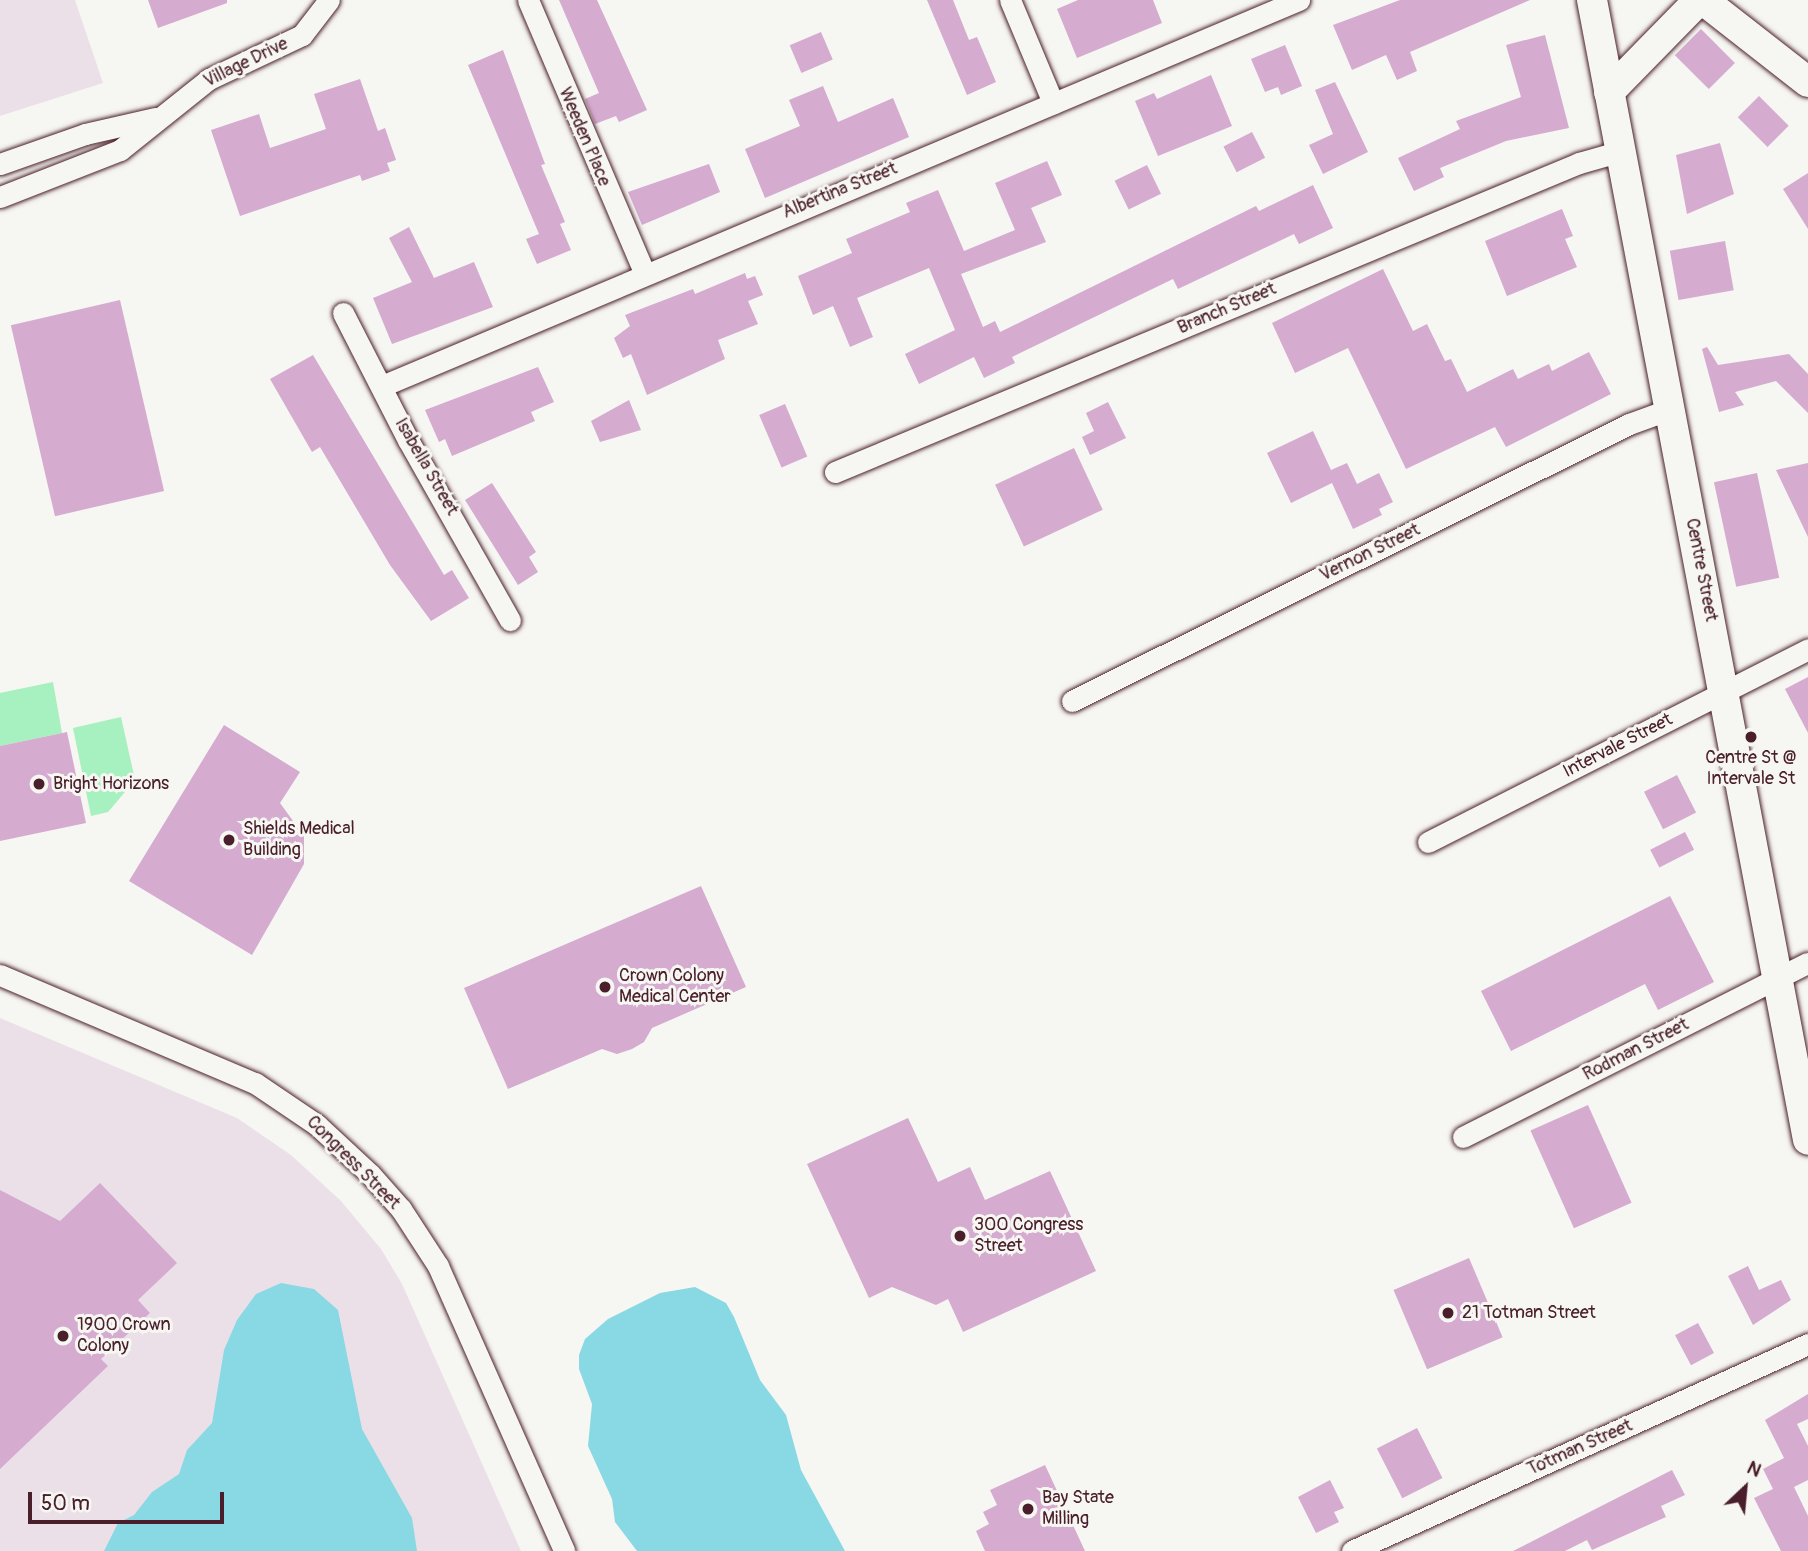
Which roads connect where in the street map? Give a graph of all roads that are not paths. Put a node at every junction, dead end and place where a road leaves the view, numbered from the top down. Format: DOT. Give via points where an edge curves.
graph roads {
  1 [pos="329,0"];
  2 [pos="528,0"];
  3 [pos="1010,0"];
  4 [pos="1299,0"];
  5 [pos="1592,0"];
  6 [pos="1701,0"];
  7 [pos="1808,82"];
  8 [pos="1609,92"];
  9 [pos="1053,103"];
  10 [pos="155,118"];
  11 [pos="1621,151"];
  12 [pos="0,164"];
  13 [pos="0,197"];
  14 [pos="644,272"];
  15 [pos="343,313"];
  16 [pos="382,386"];
  17 [pos="1670,409"];
  18 [pos="835,472"];
  19 [pos="510,620"];
  20 [pos="1808,649"];
  21 [pos="1724,692"];
  22 [pos="1072,701"];
  23 [pos="1428,842"];
  24 [pos="1808,963"];
  25 [pos="0,975"];
  26 [pos="1777,979"];
  27 [pos="1464,1137"];
  28 [pos="1808,1140"];
  29 [pos="1808,1344"];
  30 [pos="564,1551"];
  31 [pos="1352,1551"];
  1 -- 10 [label="street, Village Drive" via="311,27 291,43 208,79"];
  2 -- 14 [label="street, Weeden Place"];
  3 -- 9 [label="street"];
  4 -- 9 [label="street, Albertina Street"];
  5 -- 8 [label="main road, Centre Street"];
  6 -- 7 [label="main road"];
  6 -- 8 [label="main road"];
  8 -- 11 [label="main road, Centre Street"];
  9 -- 14 [label="street, Albertina Street"];
  10 -- 12 [label="street, Village Drive" via="85,134"];
  10 -- 13 [label="street, Village Drive" via="108,157"];
  11 -- 17 [label="main road, Centre Street"];
  11 -- 18 [label="street, Branch Street" via="1579,163"];
  14 -- 16 [label="street, Albertina Street"];
  15 -- 16 [label="street, Isabella Street"];
  16 -- 19 [label="street, Isabella Street"];
  17 -- 21 [label="main road, Centre Street"];
  17 -- 22 [label="street, Vernon Street" via="1629,424"];
  20 -- 21 [label="street, Intervale Street"];
  21 -- 23 [label="street, Intervale Street"];
  21 -- 26 [label="main road, Centre Street"];
  24 -- 26 [label="street, Rodman Street"];
  25 -- 30 [label="street, Congress Street" via="255,1083 317,1125 370,1174 438,1265"];
  26 -- 27 [label="street, Rodman Street"];
  26 -- 28 [label="main road, Centre Street"];
  29 -- 31 [label="street, Totman Street"];
}
